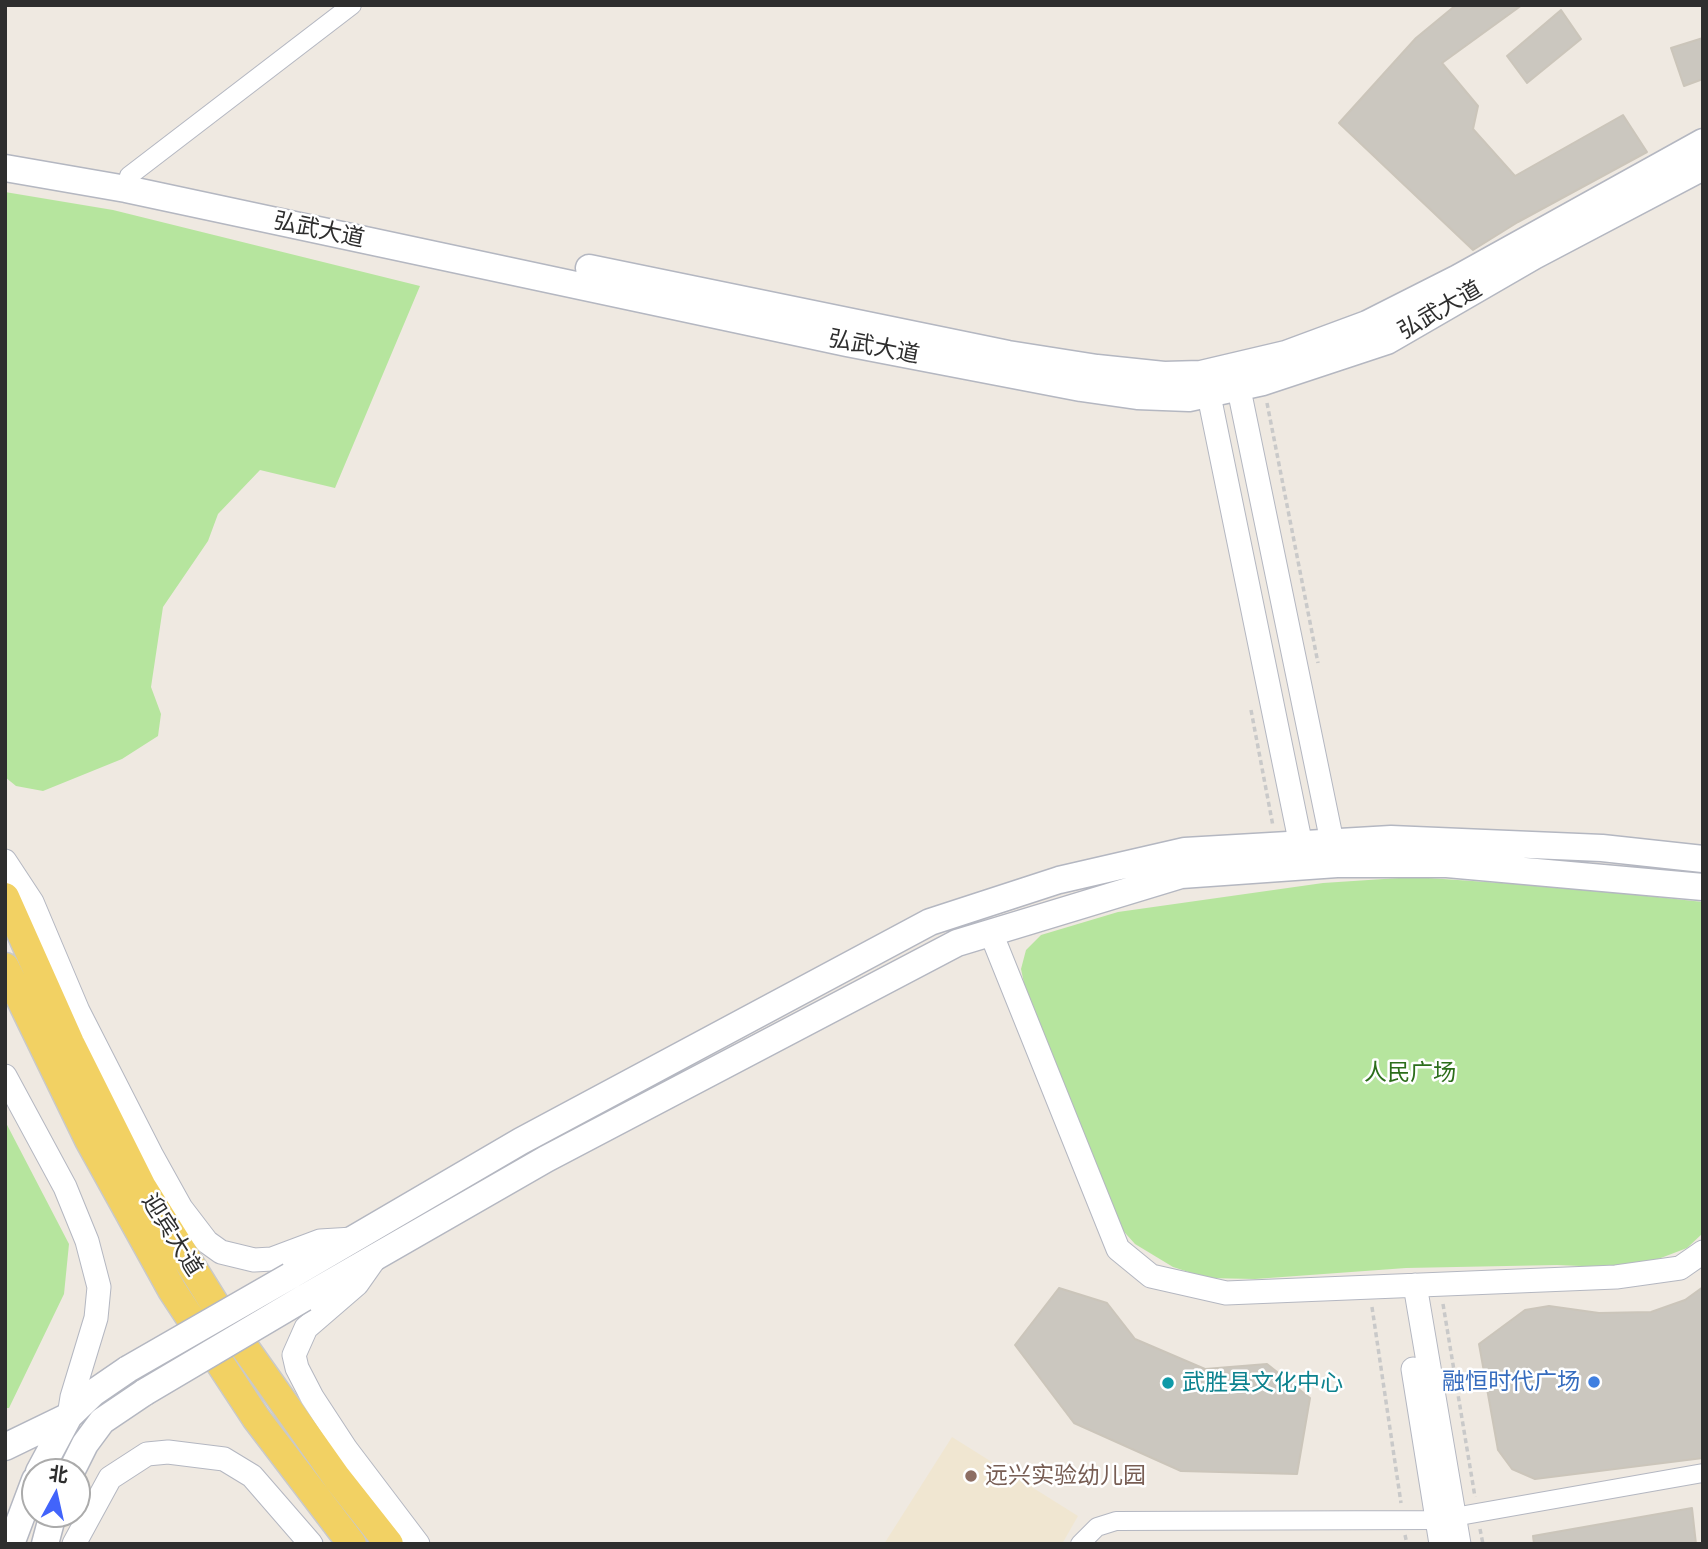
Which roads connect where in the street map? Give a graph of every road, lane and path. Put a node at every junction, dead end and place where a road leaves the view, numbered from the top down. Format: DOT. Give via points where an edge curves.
graph roads {
  1 [pos="352,5"];
  2 [pos="1703,142"];
  3 [pos="5,165"];
  4 [pos="1703,167"];
  5 [pos="128,182"];
  6 [pos="1246,379"];
  7 [pos="1207,384"];
  8 [pos="1318,665"];
  9 [pos="1335,853"];
  10 [pos="1303,856"];
  11 [pos="1703,859"];
  12 [pos="5,860"];
  13 [pos="1703,887"];
  14 [pos="5,897"];
  15 [pos="991,933"];
  16 [pos="5,967"];
  17 [pos="5,1076"];
  18 [pos="353,1240"];
  19 [pos="1703,1252"];
  20 [pos="377,1256"];
  21 [pos="1440,1284"];
  22 [pos="1408,1286"];
  23 [pos="1369,1287"];
  24 [pos="69,1416"];
  25 [pos="5,1447"];
  26 [pos="46,1458"];
  27 [pos="80,1458"];
  28 [pos="1703,1472"];
  29 [pos="1478,1513"];
  30 [pos="21,1516"];
  31 [pos="1446,1518"];
  32 [pos="1403,1520"];
  33 [pos="12,1539"];
  34 [pos="74,1544"];
  35 [pos="311,1544"];
  36 [pos="352,1544"];
  37 [pos="389,1544"];
  38 [pos="418,1544"];
  39 [pos="1080,1544"];
  40 [pos="1407,1544"];
  41 [pos="1441,1544"];
  42 [pos="1459,1544"];
  43 [pos="1483,1544"];
  1 -- 5 [label="street"];
  2 -- 6 [label="main road, 弘武大道" via="1367,324 1286,354"];
  3 -- 5 [label="main road, 弘武大道"];
  4 -- 6 [label="main road, 弘武大道" via="1534,256 1387,341"];
  5 -- 7 [label="main road, 弘武大道" via="847,343 1081,388 1189,398"];
  6 -- 7 [label="main road, 弘武大道"];
  6 -- 8 [label="path"];
  6 -- 9 [label="street"];
  7 -- 10 [label="street"];
  9 -- 10 [label="main road"];
  9 -- 11 [label="main road" via="1391,839 1602,848"];
  9 -- 13 [label="main road"];
  10 -- 15 [label="main road" via="1181,875"];
  10 -- 18 [label="main road" via="1185,851 1059,880 930,922 521,1141"];
  12 -- 18 [label="street" via="32,902 78,1011 151,1154 181,1208 207,1242 221,1252 254,1260 272,1259 320,1241"];
  14 -- 37 [label="main road, 迎宾大道" via="70,1043 142,1187 220,1314"];
  15 -- 20 [label="main road" via="957,943 546,1159"];
  15 -- 23 [label="street" via="1118,1249 1151,1276 1226,1293"];
  16 -- 36 [label="main road, 迎宾大道" via="89,1140 172,1290 256,1418"];
  17 -- 24 [label="street" via="65,1187 88,1241 99,1287 96,1318"];
  18 -- 24 [label="main road, bridge" via="128,1369"];
  19 -- 21 [label="street" via="1680,1268 1616,1277"];
  20 -- 27 [label="main road, bridge" via="102,1421"];
  20 -- 38 [label="street" via="357,1284 306,1328 294,1355 312,1397 346,1449"];
  21 -- 22 [label="street"];
  21 -- 29 [label="path"];
  22 -- 23 [label="street"];
  22 -- 31 [label="street"];
  23 -- 32 [label="path"];
  24 -- 25 [label="main road"];
  24 -- 26 [label="main road"];
  28 -- 29 [label="street"];
  29 -- 31 [label="street"];
  29 -- 43 [label="path"];
  30 -- 33 [label="main road"];
  31 -- 32 [label="street"];
  31 -- 41 [label="street"];
  31 -- 42 [label="street"];
  32 -- 39 [label="street" via="1116,1521 1097,1527"];
  32 -- 40 [label="path"];
  34 -- 35 [label="street" via="110,1478 147,1454 168,1452 224,1459 252,1476"];
}
